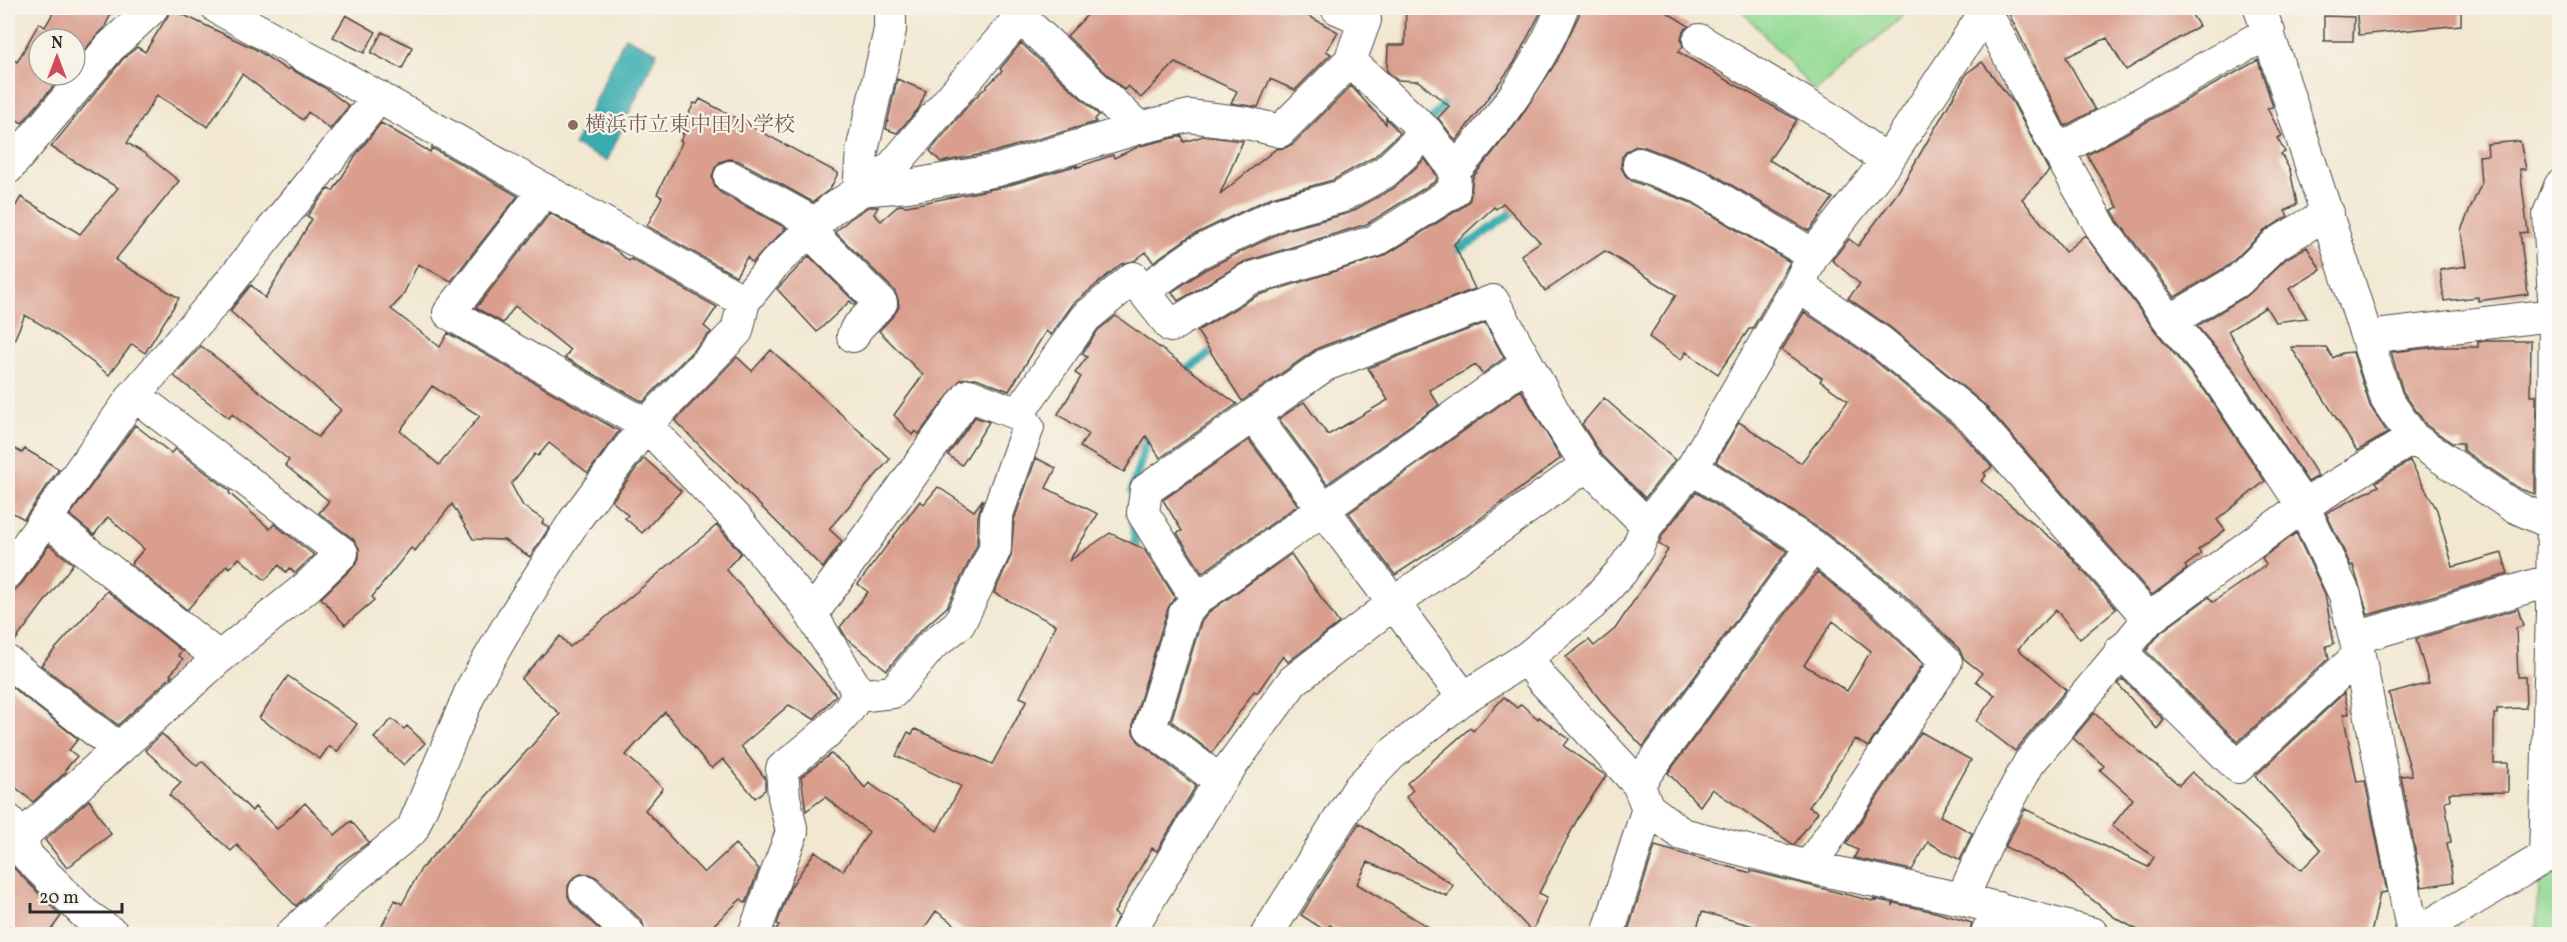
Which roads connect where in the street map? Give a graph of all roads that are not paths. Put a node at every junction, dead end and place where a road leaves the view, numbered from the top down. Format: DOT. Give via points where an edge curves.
graph roads {
  1 [pos="152,8"];
  2 [pos="218,8"];
  3 [pos="890,8"];
  4 [pos="1562,8"];
  5 [pos="1986,8"];
  6 [pos="1022,12"];
  7 [pos="1357,12"];
  8 [pos="2264,20"];
  9 [pos="1699,40"];
  10 [pos="1350,61"];
  11 [pos="379,97"];
  12 [pos="1139,128"];
  13 [pos="1427,132"];
  14 [pos="2058,151"];
  15 [pos="1887,161"];
  16 [pos="1639,164"];
  17 [pos="8,168"];
  18 [pos="1455,170"];
  19 [pos="730,177"];
  20 [pos="2559,186"];
  21 [pos="545,190"];
  22 [pos="859,190"];
  23 [pos="2328,213"];
  24 [pos="813,228"];
  25 [pos="1176,245"];
  26 [pos="1813,255"];
  27 [pos="1138,285"];
  28 [pos="1798,286"];
  29 [pos="744,301"];
  30 [pos="2557,314"];
  31 [pos="2170,321"];
  32 [pos="853,336"];
  33 [pos="2368,337"];
  34 [pos="1527,364"];
  35 [pos="134,395"];
  36 [pos="1020,415"];
  37 [pos="1254,416"];
  38 [pos="646,425"];
  39 [pos="2413,438"];
  40 [pos="2557,451"];
  41 [pos="1587,465"];
  42 [pos="1692,468"];
  43 [pos="2303,506"];
  44 [pos="1323,510"];
  45 [pos="46,519"];
  46 [pos="2553,524"];
  47 [pos="1647,525"];
  48 [pos="1813,546"];
  49 [pos="8,572"];
  50 [pos="2552,580"];
  51 [pos="1197,599"];
  52 [pos="1394,603"];
  53 [pos="2556,611"];
  54 [pos="812,614"];
  55 [pos="2149,619"];
  56 [pos="2357,646"];
  57 [pos="2120,651"];
  58 [pos="1528,657"];
  59 [pos="219,658"];
  60 [pos="8,662"];
  61 [pos="857,696"];
  62 [pos="1464,698"];
  63 [pos="119,749"];
  64 [pos="1220,781"];
  65 [pos="1643,796"];
  66 [pos="14,839"];
  67 [pos="2552,853"];
  68 [pos="1809,867"];
  69 [pos="602,897"];
  70 [pos="1962,899"];
  71 [pos="1992,921"];
  72 [pos="1276,932"];
  73 [pos="113,934"];
  74 [pos="292,934"];
  75 [pos="630,934"];
  76 [pos="754,934"];
  77 [pos="1128,934"];
  78 [pos="1608,934"];
  79 [pos="2093,934"];
  80 [pos="2414,934"];
  1 -- 17 [label="street" via="110,47"];
  2 -- 11 [label="street"];
  3 -- 22 [label="street" via="890,30 862,151"];
  4 -- 18 [label="street" via="1550,39 1491,129"];
  5 -- 14 [label="street"];
  5 -- 15 [label="street"];
  6 -- 12 [label="street"];
  6 -- 22 [label="street" via="892,167"];
  7 -- 10 [label="street"];
  8 -- 14 [label="street"];
  8 -- 23 [label="street"];
  9 -- 15 [label="street" via="1827,117"];
  10 -- 12 [label="street" via="1280,131 1189,116"];
  10 -- 13 [label="street"];
  11 -- 21 [label="street"];
  11 -- 35 [label="street"];
  12 -- 22 [label="street" via="998,170 908,186"];
  13 -- 18 [label="street"];
  13 -- 27 [label="street" via="1385,172 1340,197 1280,213"];
  14 -- 31 [label="street" via="2103,231"];
  15 -- 26 [label="street"];
  16 -- 26 [label="street" via="1700,187"];
  18 -- 27 [label="street" via="1454,191 1375,241 1249,279 1171,326"];
  19 -- 24 [label="street"];
  20 -- 30 [label="street" via="2549,214"];
  21 -- 29 [label="street"];
  21 -- 38 [label="street" via="449,313"];
  22 -- 24 [label="street" via="832,208"];
  23 -- 31 [label="street" via="2276,244 2239,280"];
  23 -- 33 [label="street"];
  24 -- 29 [label="street" via="775,263"];
  24 -- 32 [label="street" via="881,303"];
  25 -- 27 [label="street"];
  26 -- 28 [label="street"];
  27 -- 36 [label="street" via="1085,318"];
  28 -- 42 [label="street"];
  28 -- 55 [label="street" via="1879,341 1972,417"];
  29 -- 38 [label="street" via="737,331"];
  30 -- 33 [label="street"];
  30 -- 40 [label="street"];
  31 -- 43 [label="street" via="2219,380"];
  33 -- 39 [label="street" via="2387,400"];
  34 -- 37 [label="street" via="1493,301 1325,365"];
  34 -- 41 [label="street"];
  34 -- 44 [label="street"];
  35 -- 45 [label="street"];
  35 -- 59 [label="street" via="342,553 308,586"];
  36 -- 54 [label="street" via="969,395"];
  36 -- 61 [label="street" via="1028,427 996,517 995,549 958,624 931,646 893,692"];
  37 -- 44 [label="street"];
  37 -- 51 [label="street" via="1146,490 1143,513"];
  38 -- 54 [label="street" via="736,519"];
  38 -- 74 [label="street" via="575,520 489,658 473,686 412,830"];
  39 -- 43 [label="street"];
  39 -- 46 [label="street" via="2511,505"];
  40 -- 46 [label="street"];
  41 -- 47 [label="street"];
  41 -- 52 [label="street"];
  42 -- 47 [label="street"];
  42 -- 48 [label="street"];
  43 -- 55 [label="street"];
  43 -- 56 [label="street" via="2345,595"];
  44 -- 51 [label="street"];
  44 -- 52 [label="street"];
  45 -- 49 [label="street"];
  45 -- 59 [label="street"];
  46 -- 50 [label="street"];
  47 -- 58 [label="street" via="1622,571 1591,605"];
  48 -- 65 [label="street"];
  48 -- 68 [label="street" via="1886,603 1946,663"];
  50 -- 53 [label="street"];
  50 -- 56 [label="street"];
  51 -- 64 [label="street" via="1185,613 1150,728"];
  52 -- 62 [label="street"];
  52 -- 64 [label="street" via="1293,681"];
  53 -- 67 [label="street"];
  54 -- 61 [label="street"];
  55 -- 57 [label="street"];
  56 -- 57 [label="street" via="2238,767"];
  56 -- 80 [label="street"];
  57 -- 70 [label="street" via="2029,763"];
  58 -- 62 [label="street"];
  58 -- 65 [label="street" via="1540,677"];
  59 -- 63 [label="street"];
  60 -- 63 [label="street"];
  61 -- 76 [label="street" via="826,732 782,769 792,832"];
  62 -- 72 [label="street" via="1392,754 1359,789"];
  63 -- 66 [label="street"];
  64 -- 77 [label="street"];
  65 -- 68 [label="street" via="1682,834"];
  65 -- 78 [label="street"];
  66 -- 73 [label="street" via="86,914"];
  67 -- 80 [label="street"];
  68 -- 70 [label="street"];
  69 -- 75 [label="street"];
  70 -- 71 [label="street"];
  71 -- 79 [label="street"];
}
